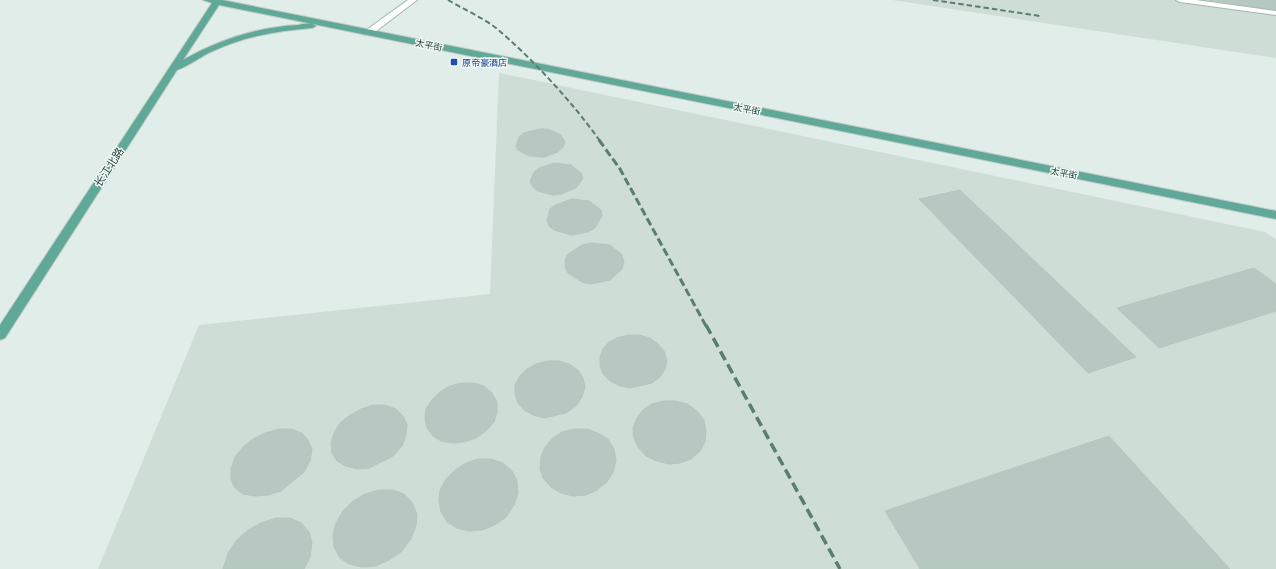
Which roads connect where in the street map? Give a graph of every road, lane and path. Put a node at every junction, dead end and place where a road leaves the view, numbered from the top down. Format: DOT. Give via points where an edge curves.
graph roads {
  1 [pos="207,0"];
  2 [pos="413,0"];
  3 [pos="1180,0"];
  4 [pos="217,1"];
  5 [pos="1276,13"];
  6 [pos="332,25"];
  7 [pos="368,33"];
  8 [pos="174,68"];
  9 [pos="1276,215"];
  10 [pos="0,334"];
  1 -- 4 [label="main road, 太平街"];
  2 -- 7 [label="street"];
  3 -- 5 [label="street"];
  4 -- 6 [label="main road, 太平街"];
  4 -- 8 [label="main road, 长江北路"];
  6 -- 7 [label="main road, 太平街"];
  6 -- 8 [label="main road" via="280,28 241,36 198,54"];
  7 -- 9 [label="main road, 太平街"];
  8 -- 10 [label="main road, 长江北路"];
}
